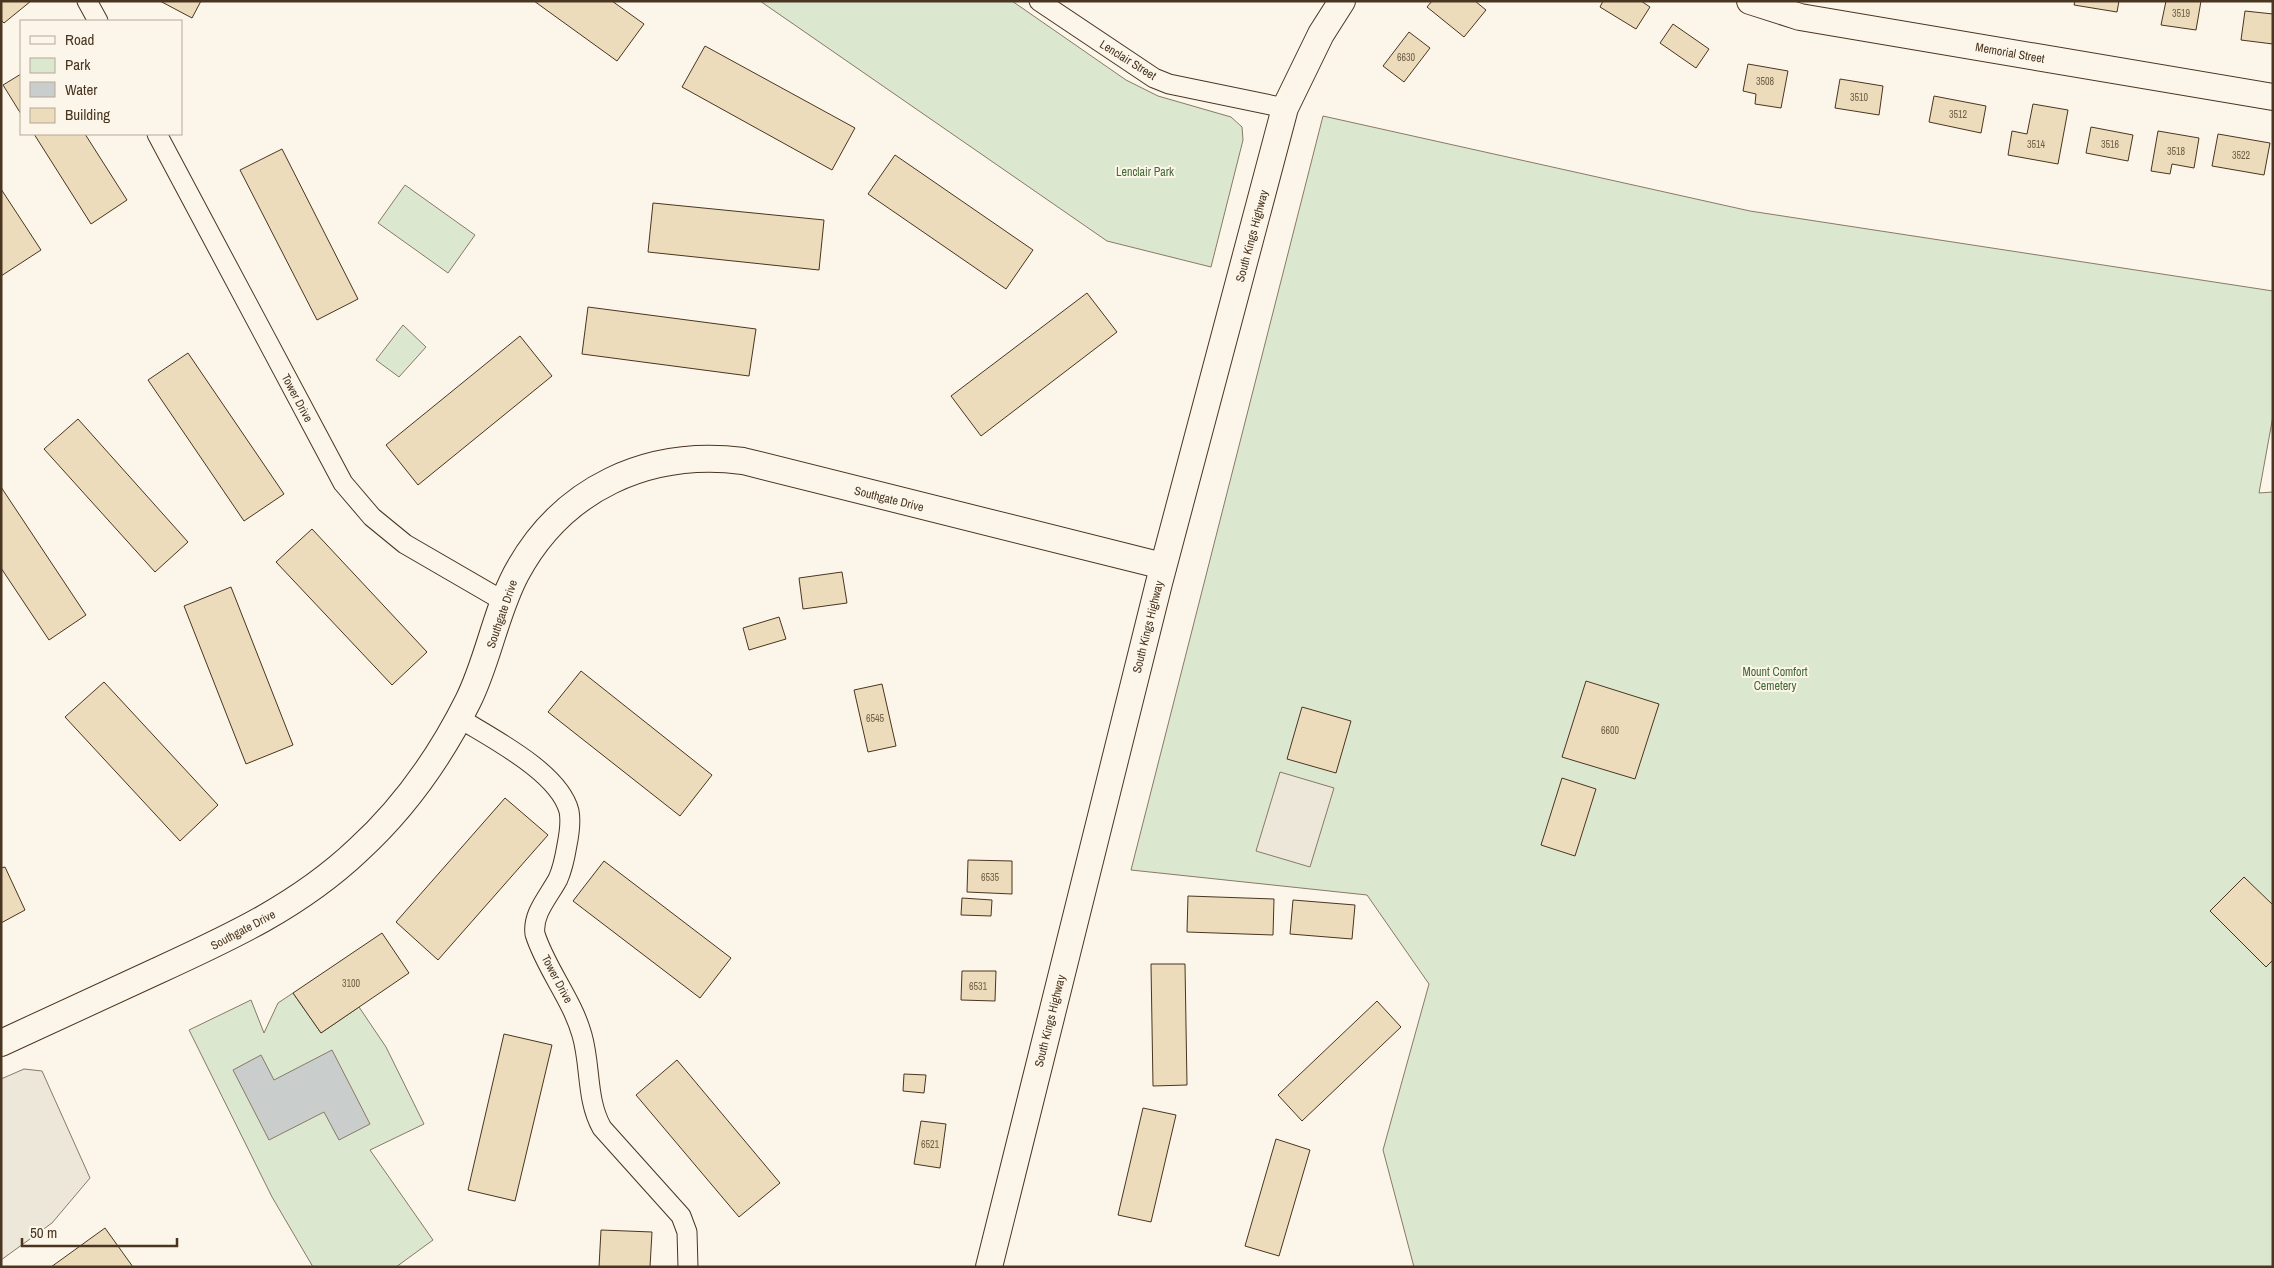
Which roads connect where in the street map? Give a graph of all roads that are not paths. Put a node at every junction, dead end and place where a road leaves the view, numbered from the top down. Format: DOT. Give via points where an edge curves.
graph roads {
  1 [pos="87,1"];
  2 [pos="1039,1"];
  3 [pos="1342,1"];
  4 [pos="1750,1"];
  5 [pos="97,20"];
  6 [pos="2273,97"];
  7 [pos="1285,108"];
  8 [pos="158,135"];
  9 [pos="1163,566"];
  10 [pos="505,602"];
  11 [pos="459,718"];
  12 [pos="1,1043"];
  13 [pos="688,1267"];
  14 [pos="989,1267"];
  1 -- 5 [label="street"];
  2 -- 7 [label="street, Lenclair Street" via="1154,78 1169,84"];
  3 -- 7 [label="street, South Kings Highway" via="1321,34"];
  4 -- 6 [label="street, Memorial Street" via="1800,17"];
  7 -- 9 [label="street, South Kings Highway"];
  8 -- 10 [label="street, Tower Drive" via="343,483 372,517 405,544"];
  9 -- 10 [label="street, Southgate Drive" via="743,461 707,458 649,465 618,476 569,507 530,552"];
  9 -- 14 [label="street, South Kings Highway"];
  10 -- 11 [label="street, Southgate Drive" via="488,656"];
  11 -- 12 [label="street, Southgate Drive" via="417,785 389,819 336,870 291,903 219,943"];
  11 -- 13 [label="street, Tower Drive" via="532,765 560,792 568,810 564,864 536,917 535,934 582,1035 596,1119 680,1216 688,1232"];
}
